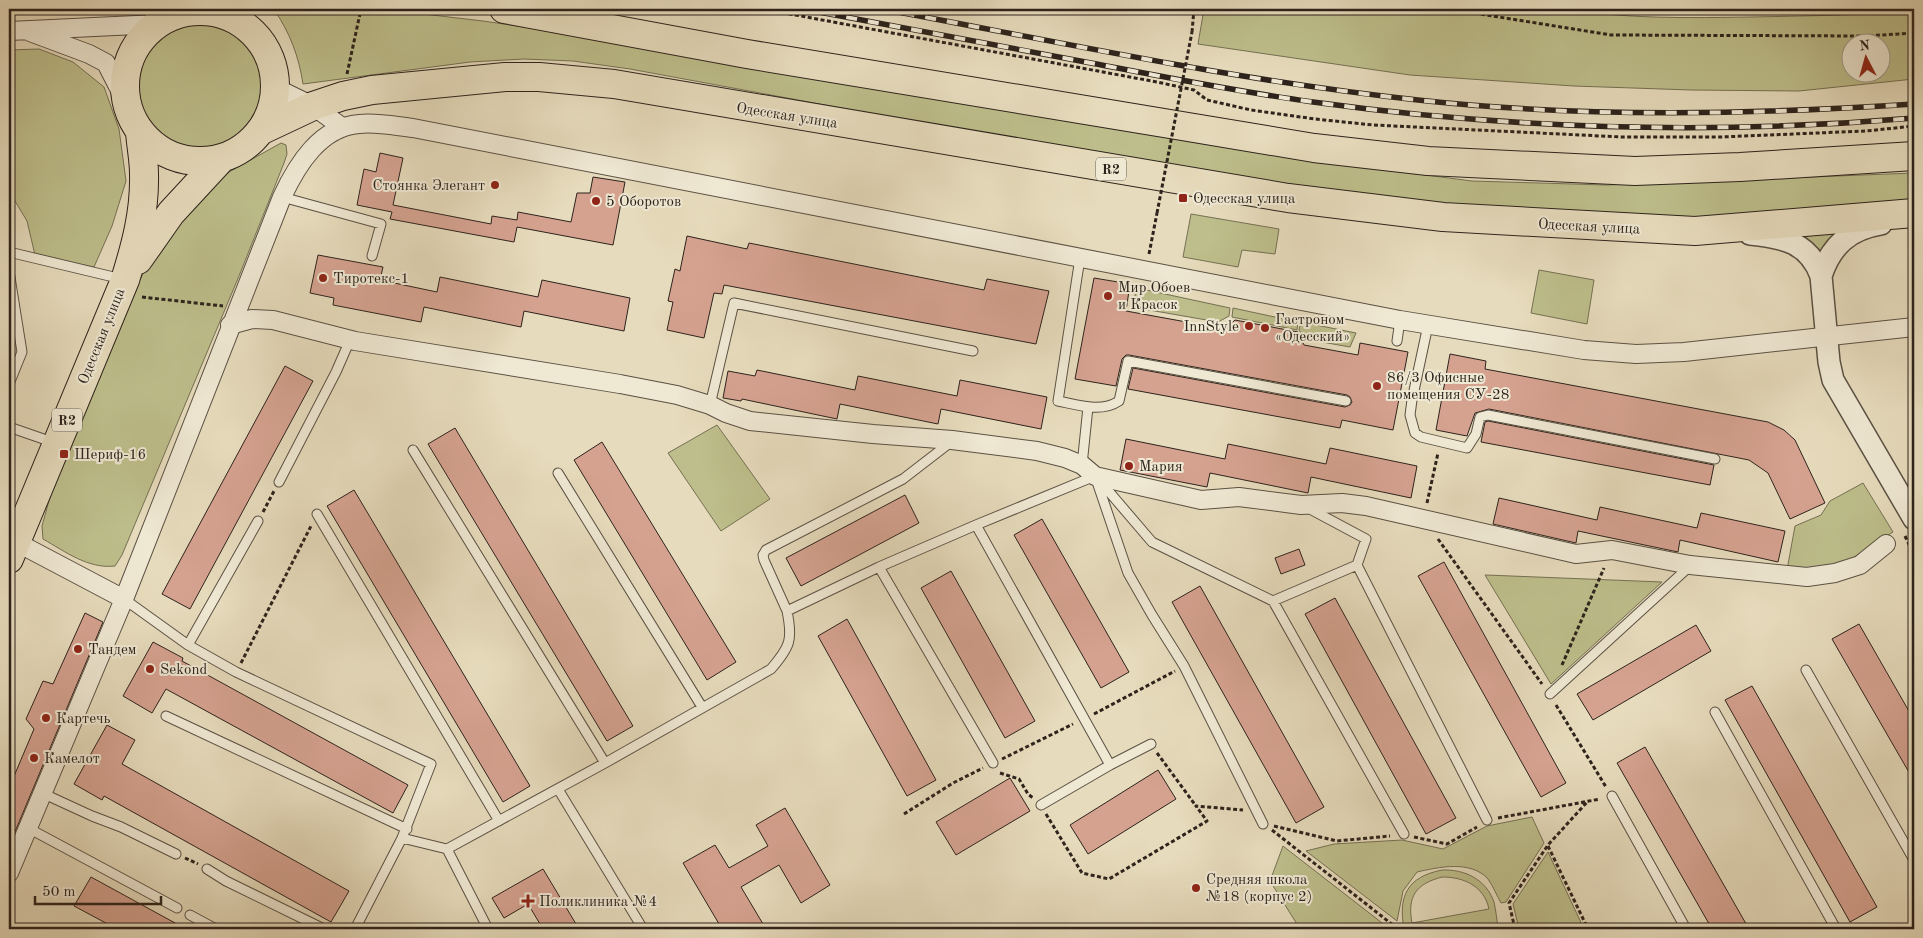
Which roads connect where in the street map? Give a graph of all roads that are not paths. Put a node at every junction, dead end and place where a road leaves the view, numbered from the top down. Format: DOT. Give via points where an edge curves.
graph roads {
  1 [pos="504,9"];
  2 [pos="214,10"];
  3 [pos="158,24"];
  4 [pos="16,30"];
  5 [pos="276,88"];
  6 [pos="127,104"];
  7 [pos="314,106"];
  8 [pos="342,127"];
  9 [pos="262,130"];
  10 [pos="140,132"];
  11 [pos="1914,156"];
  12 [pos="220,160"];
  13 [pos="282,197"];
  14 [pos="1914,213"];
  15 [pos="1914,219"];
  16 [pos="1694,231"];
  17 [pos="9,252"];
  18 [pos="372,256"];
  19 [pos="1080,258"];
  20 [pos="9,271"];
  21 [pos="1821,276"];
  22 [pos="133,288"];
  23 [pos="1400,320"];
  24 [pos="1428,324"];
  25 [pos="230,325"];
  26 [pos="1914,327"];
  27 [pos="1826,337"];
  28 [pos="350,340"];
  29 [pos="1396,341"];
  30 [pos="973,352"];
  31 [pos="9,384"];
  32 [pos="1346,401"];
  33 [pos="710,405"];
  34 [pos="1088,407"];
  35 [pos="9,427"];
  36 [pos="952,440"];
  37 [pos="57,444"];
  38 [pos="413,450"];
  39 [pos="1715,459"];
  40 [pos="1088,471"];
  41 [pos="558,473"];
  42 [pos="279,482"];
  43 [pos="1302,504"];
  44 [pos="317,514"];
  45 [pos="258,521"];
  46 [pos="976,525"];
  47 [pos="1909,526"];
  48 [pos="1886,544"];
  49 [pos="12,551"];
  50 [pos="1357,565"];
  51 [pos="1690,566"];
  52 [pos="880,568"];
  53 [pos="124,599"];
  54 [pos="1273,601"];
  55 [pos="787,611"];
  56 [pos="188,646"];
  57 [pos="1806,670"];
  58 [pos="1550,694"];
  59 [pos="702,707"];
  60 [pos="1715,712"];
  61 [pos="166,716"];
  62 [pos="1151,744"];
  63 [pos="605,763"];
  64 [pos="993,763"];
  65 [pos="1110,765"];
  66 [pos="558,788"];
  67 [pos="42,793"];
  68 [pos="1612,796"];
  69 [pos="1041,805"];
  70 [pos="1487,820"];
  71 [pos="499,821"];
  72 [pos="1263,824"];
  73 [pos="28,828"];
  74 [pos="407,829"];
  75 [pos="1404,834"];
  76 [pos="402,838"];
  77 [pos="447,848"];
  78 [pos="176,854"];
  79 [pos="1914,860"];
  80 [pos="207,869"];
  81 [pos="9,873"];
  82 [pos="177,908"];
  83 [pos="190,915"];
  84 [pos="216,929"];
  85 [pos="324,929"];
  86 [pos="356,929"];
  87 [pos="488,929"];
  88 [pos="643,929"];
  89 [pos="1686,929"];
  90 [pos="1836,929"];
  1 -- 11 [label="main road" via="747,54 1314,148 1428,161 1635,170"];
  2 -- 3 [label="main road, R2" via="182,13"];
  2 -- 5 [label="main road, R2" via="249,28 264,46 274,66"];
  3 -- 4 [label="street"];
  3 -- 6 [label="main road, R2" via="141,39 130,59 125,82"];
  4 -- 6 [label="street" via="89,54 106,63"];
  5 -- 7 [label="street"];
  5 -- 9 [label="main road, R2" via="272,110"];
  6 -- 10 [label="main road, R2"];
  7 -- 8 [label="street"];
  7 -- 9 [label="main road, Одесская улица / R2"];
  7 -- 16 [label="main road, Одесская улица / R2" via="372,90 504,77 574,80 614,84 1288,198 1443,218"];
  8 -- 13 [label="street" via="312,149 294,172"];
  8 -- 19 [label="street" via="376,123 413,128"];
  9 -- 12 [label="main road, R2" via="243,149"];
  10 -- 12 [label="main road, R2" via="152,145 184,160"];
  10 -- 22 [label="main road, R2" via="143,199"];
  12 -- 22 [label="main road, R2" via="170,213 150,240"];
  13 -- 18 [label="lane" via="381,224"];
  13 -- 25 [label="street"];
  14 -- 16 [label="main road, Одесская улица / R2"];
  15 -- 21 [label="street" via="1876,225 1852,233 1835,247"];
  16 -- 21 [label="street" via="1755,234 1791,241 1808,253"];
  17 -- 22 [label="lane"];
  19 -- 23 [label="street"];
  19 -- 34 [label="lane" via="1058,401"];
  20 -- 31 [label="lane" via="22,352"];
  21 -- 27 [label="street"];
  22 -- 37 [label="main road, Одесская улица / R2"];
  23 -- 24 [label="street"];
  23 -- 29 [label="lane"];
  24 -- 27 [label="street" via="1584,350 1636,354"];
  24 -- 39 [label="lane" via="1410,416 1415,433 1421,438 1466,448 1476,434 1480,418 1488,415"];
  25 -- 28 [label="street" via="252,319 273,320"];
  25 -- 53 [label="street"];
  26 -- 27 [label="street"];
  27 -- 47 [label="street" via="1834,380"];
  28 -- 33 [label="street" via="620,384"];
  28 -- 42 [label="lane"];
  30 -- 33 [label="lane" via="734,303"];
  32 -- 34 [label="lane" via="1128,361 1119,401 1110,407"];
  33 -- 36 [label="street" via="750,421"];
  34 -- 40 [label="lane"];
  35 -- 37 [label="lane"];
  36 -- 40 [label="street" via="1037,451 1065,458"];
  36 -- 55 [label="lane" via="903,479 766,550 764,560"];
  37 -- 49 [label="main road, Одесская улица / R2"];
  38 -- 63 [label="lane"];
  40 -- 43 [label="street" via="1201,500 1239,497"];
  40 -- 46 [label="lane"];
  40 -- 54 [label="lane" via="1152,542"];
  40 -- 72 [label="lane" via="1128,573 1184,666"];
  41 -- 59 [label="lane"];
  43 -- 50 [label="lane" via="1366,539"];
  43 -- 51 [label="street" via="1366,506 1576,554 1612,550"];
  44 -- 71 [label="lane"];
  45 -- 56 [label="lane"];
  46 -- 52 [label="lane"];
  46 -- 65 [label="lane"];
  48 -- 51 [label="street" via="1860,565 1807,577"];
  49 -- 53 [label="street"];
  50 -- 54 [label="lane"];
  50 -- 70 [label="lane"];
  51 -- 58 [label="lane"];
  52 -- 55 [label="lane"];
  52 -- 64 [label="lane"];
  53 -- 56 [label="lane"];
  53 -- 67 [label="street"];
  54 -- 75 [label="lane"];
  55 -- 59 [label="lane" via="790,642 770,669"];
  56 -- 74 [label="lane" via="431,764"];
  57 -- 79 [label="lane"];
  59 -- 63 [label="lane"];
  60 -- 90 [label="lane"];
  61 -- 74 [label="lane"];
  62 -- 65 [label="lane"];
  63 -- 66 [label="lane"];
  65 -- 69 [label="lane"];
  66 -- 71 [label="lane"];
  66 -- 88 [label="lane"];
  67 -- 73 [label="street"];
  67 -- 78 [label="lane"];
  68 -- 89 [label="lane"];
  71 -- 77 [label="lane"];
  73 -- 81 [label="street"];
  73 -- 82 [label="lane"];
  74 -- 76 [label="lane"];
  76 -- 77 [label="lane"];
  76 -- 86 [label="lane"];
  77 -- 87 [label="lane"];
  80 -- 85 [label="lane"];
  83 -- 84 [label="lane"];
}
